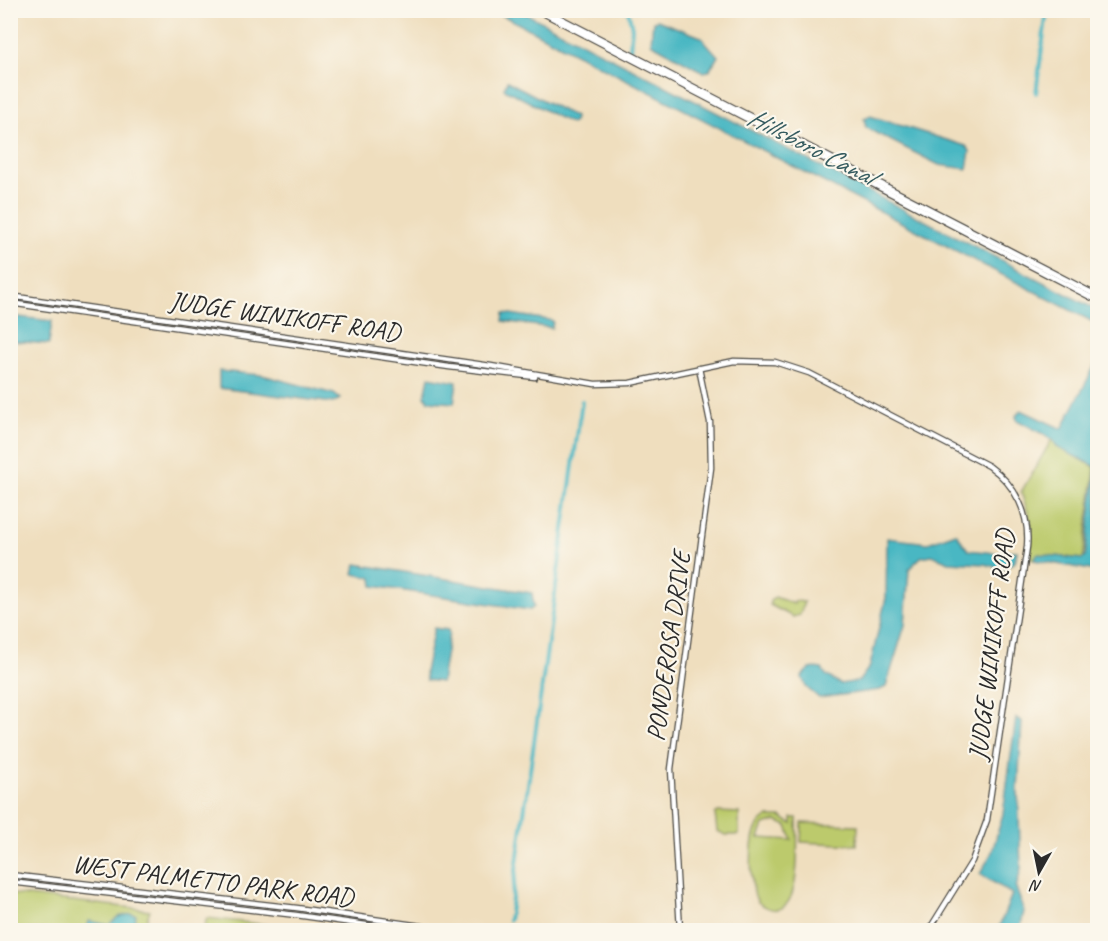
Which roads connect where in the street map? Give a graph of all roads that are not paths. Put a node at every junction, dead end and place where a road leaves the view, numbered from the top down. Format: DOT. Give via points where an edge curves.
graph roads {
  1 [pos="537,10"];
  2 [pos="545,10"];
  3 [pos="10,296"];
  4 [pos="1098,296"];
  5 [pos="1098,301"];
  6 [pos="10,303"];
  7 [pos="699,368"];
  8 [pos="552,378"];
  9 [pos="10,875"];
  10 [pos="10,882"];
  11 [pos="401,930"];
  12 [pos="449,930"];
  13 [pos="680,930"];
  14 [pos="929,930"];
  1 -- 5 [label="street"];
  2 -- 4 [label="street"];
  3 -- 8 [label="street, JUDGE WINIKOFF ROAD"];
  6 -- 8 [label="street, JUDGE WINIKOFF ROAD" via="467,370"];
  7 -- 8 [label="street, JUDGE WINIKOFF ROAD" via="619,384"];
  7 -- 13 [label="street, PONDEROSA DRIVE" via="709,420 711,468 671,762"];
  7 -- 14 [label="street, JUDGE WINIKOFF ROAD" via="754,360 804,370 989,466 1009,484 1021,504 1027,547 990,809 972,861"];
  9 -- 12 [label="street, WEST PALMETTO PARK ROAD"];
  10 -- 11 [label="street, WEST PALMETTO PARK ROAD"];
}
